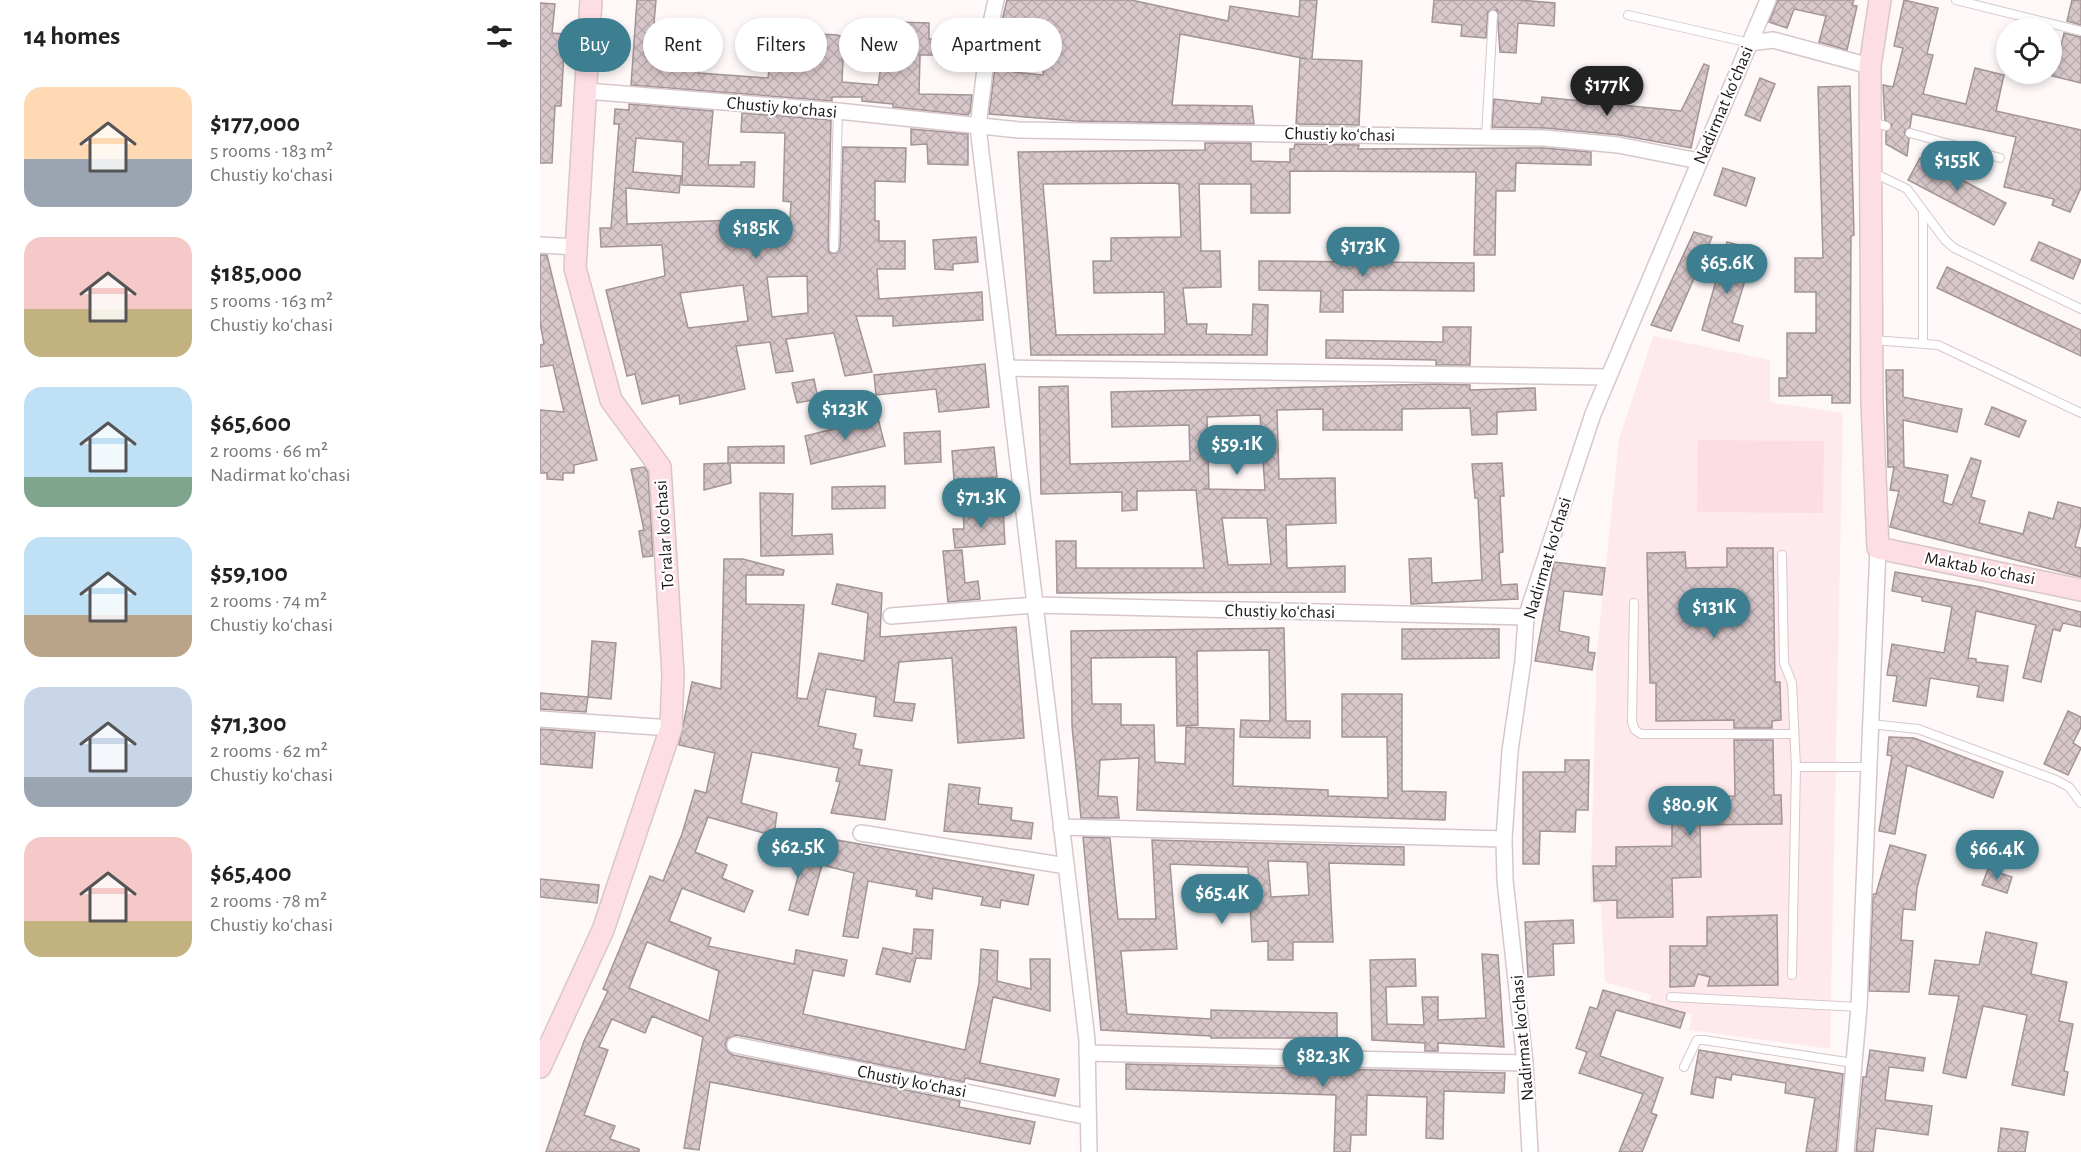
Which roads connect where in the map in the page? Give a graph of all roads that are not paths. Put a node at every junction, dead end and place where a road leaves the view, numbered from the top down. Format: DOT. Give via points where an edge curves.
graph roads {
  1 [pos="591,0"];
  2 [pos="996,0"];
  3 [pos="1768,0"];
  4 [pos="1880,0"];
  5 [pos="1956,0"];
  6 [pos="1493,15"];
  7 [pos="1628,15"];
  8 [pos="2081,31"];
  9 [pos="1750,42"];
  10 [pos="1870,66"];
  11 [pos="586,91"];
  12 [pos="838,111"];
  13 [pos="978,127"];
  14 [pos="1910,133"];
  15 [pos="1486,136"];
  16 [pos="2000,158"];
  17 [pos="1699,161"];
  18 [pos="1870,171"];
  19 [pos="1923,209"];
  20 [pos="540,245"];
  21 [pos="576,247"];
  22 [pos="834,248"];
  23 [pos="2081,309"];
  24 [pos="1872,340"];
  25 [pos="1923,344"];
  26 [pos="1007,368"];
  27 [pos="1608,377"];
  28 [pos="2081,413"];
  29 [pos="1878,548"];
  30 [pos="1782,555"];
  31 [pos="2081,590"];
  32 [pos="1634,603"];
  33 [pos="1035,605"];
  34 [pos="891,616"];
  35 [pos="1526,617"];
  36 [pos="540,719"];
  37 [pos="1870,724"];
  38 [pos="672,728"];
  39 [pos="1794,734"];
  40 [pos="1796,767"];
  41 [pos="1868,767"];
  42 [pos="2081,804"];
  43 [pos="1061,827"];
  44 [pos="861,832"];
  45 [pos="1504,839"];
  46 [pos="1066,866"];
  47 [pos="1792,975"];
  48 [pos="1671,998"];
  49 [pos="1859,1007"];
  50 [pos="735,1045"];
  51 [pos="1087,1053"];
  52 [pos="1853,1062"];
  53 [pos="1525,1063"];
  54 [pos="540,1067"];
  55 [pos="1683,1067"];
  56 [pos="1089,1117"];
  57 [pos="1089,1152"];
  58 [pos="1530,1152"];
  59 [pos="1846,1152"];
  1 -- 11 [label="street, Toʻralar koʻchasi"];
  2 -- 13 [label="street"];
  3 -- 9 [label="street, Nadirmat koʻchasi"];
  4 -- 10 [label="street"];
  5 -- 8 [label="lane"];
  6 -- 15 [label="lane"];
  7 -- 9 [label="lane"];
  9 -- 10 [label="street" via="1773,40"];
  9 -- 17 [label="street, Nadirmat koʻchasi"];
  10 -- 18 [label="street" via="1878,124"];
  11 -- 12 [label="street, Chustiy koʻchasi"];
  11 -- 21 [label="street, Toʻralar koʻchasi"];
  12 -- 13 [label="street, Chustiy koʻchasi"];
  12 -- 22 [label="lane"];
  13 -- 15 [label="street, Chustiy koʻchasi"];
  13 -- 26 [label="street"];
  14 -- 16 [label="lane"];
  15 -- 17 [label="street, Chustiy koʻchasi" via="1618,145"];
  17 -- 27 [label="street, Nadirmat koʻchasi"];
  18 -- 19 [label="lane" via="1907,189"];
  18 -- 24 [label="street"];
  19 -- 23 [label="lane" via="1954,248"];
  19 -- 25 [label="lane"];
  20 -- 21 [label="street"];
  21 -- 38 [label="street, Toʻralar koʻchasi" via="575,268 610,400 660,467 673,674"];
  24 -- 25 [label="lane"];
  24 -- 29 [label="street"];
  25 -- 28 [label="lane" via="1952,351"];
  26 -- 27 [label="street"];
  26 -- 33 [label="street"];
  27 -- 35 [label="street, Nadirmat koʻchasi"];
  29 -- 31 [label="street, Maktab koʻchasi"];
  29 -- 37 [label="street"];
  30 -- 39 [label="lane" via="1784,663 1792,683"];
  32 -- 39 [label="lane" via="1635,730 1641,734"];
  33 -- 34 [label="street, Chustiy koʻchasi"];
  33 -- 35 [label="street, Chustiy koʻchasi"];
  33 -- 43 [label="street"];
  35 -- 45 [label="street, Nadirmat koʻchasi"];
  36 -- 38 [label="street"];
  37 -- 41 [label="street"];
  37 -- 42 [label="lane" via="1918,729 2046,776 2069,787"];
  38 -- 54 [label="street, Toʻralar koʻchasi" via="603,930"];
  39 -- 40 [label="lane"];
  40 -- 41 [label="lane"];
  40 -- 47 [label="lane"];
  41 -- 49 [label="street"];
  43 -- 45 [label="street"];
  43 -- 46 [label="street"];
  44 -- 46 [label="street"];
  45 -- 53 [label="street, Nadirmat koʻchasi"];
  46 -- 51 [label="street"];
  48 -- 49 [label="lane"];
  49 -- 52 [label="street"];
  50 -- 56 [label="street, Chustiy koʻchasi"];
  51 -- 53 [label="street"];
  51 -- 56 [label="street"];
  52 -- 55 [label="lane" via="1697,1040"];
  52 -- 59 [label="street"];
  53 -- 58 [label="street, Nadirmat koʻchasi"];
  56 -- 57 [label="street"];
}
